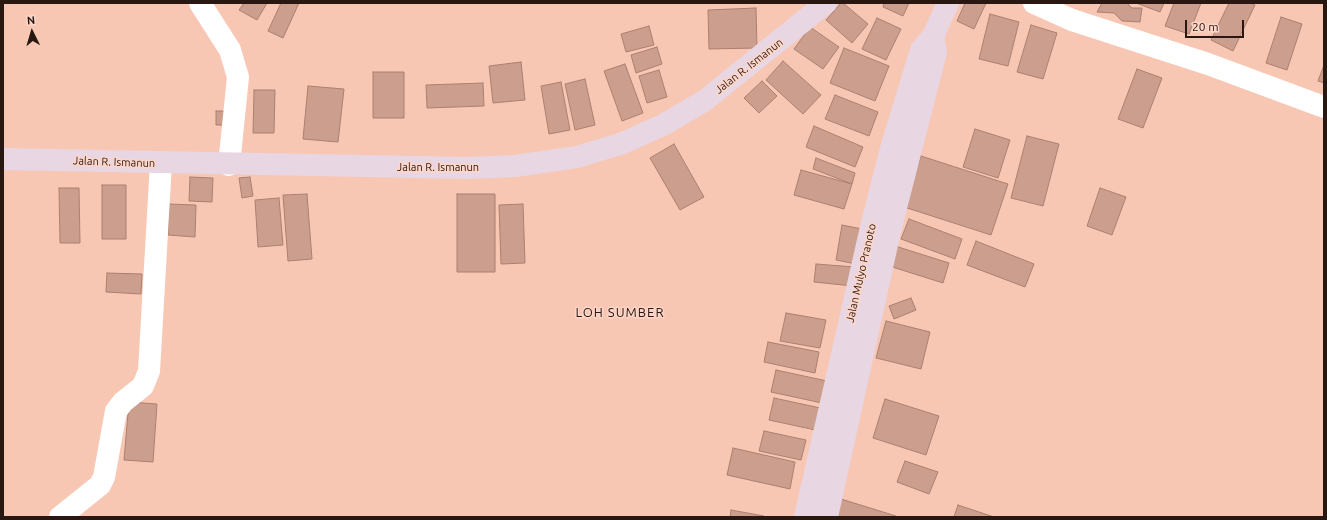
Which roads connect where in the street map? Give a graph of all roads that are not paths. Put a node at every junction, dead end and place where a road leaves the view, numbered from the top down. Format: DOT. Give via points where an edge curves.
graph roads {
  1 [pos="200,3"];
  2 [pos="826,3"];
  3 [pos="948,3"];
  4 [pos="1034,3"];
  5 [pos="933,36"];
  6 [pos="1324,107"];
  7 [pos="3,159"];
  8 [pos="161,163"];
  9 [pos="229,165"];
  10 [pos="60,517"];
  11 [pos="805,517"];
  12 [pos="827,517"];
  1 -- 9 [label="street" via="230,50 238,77"];
  2 -- 9 [label="street, Jalan R. Ismanun" via="704,101 663,126 577,157 515,166 469,168"];
  3 -- 5 [label="street, Jalan Mulyo Pranoto"];
  4 -- 6 [label="street" via="1072,20 1208,64"];
  5 -- 11 [label="street, Jalan Mulyo Pranoto" via="921,50 892,145"];
  5 -- 12 [label="street, Jalan Mulyo Pranoto" via="936,52 890,231"];
  7 -- 8 [label="street, Jalan R. Ismanun"];
  8 -- 9 [label="street, Jalan R. Ismanun"];
  8 -- 10 [label="street" via="149,371 143,386 122,402 116,411 104,477 100,485"];
}
